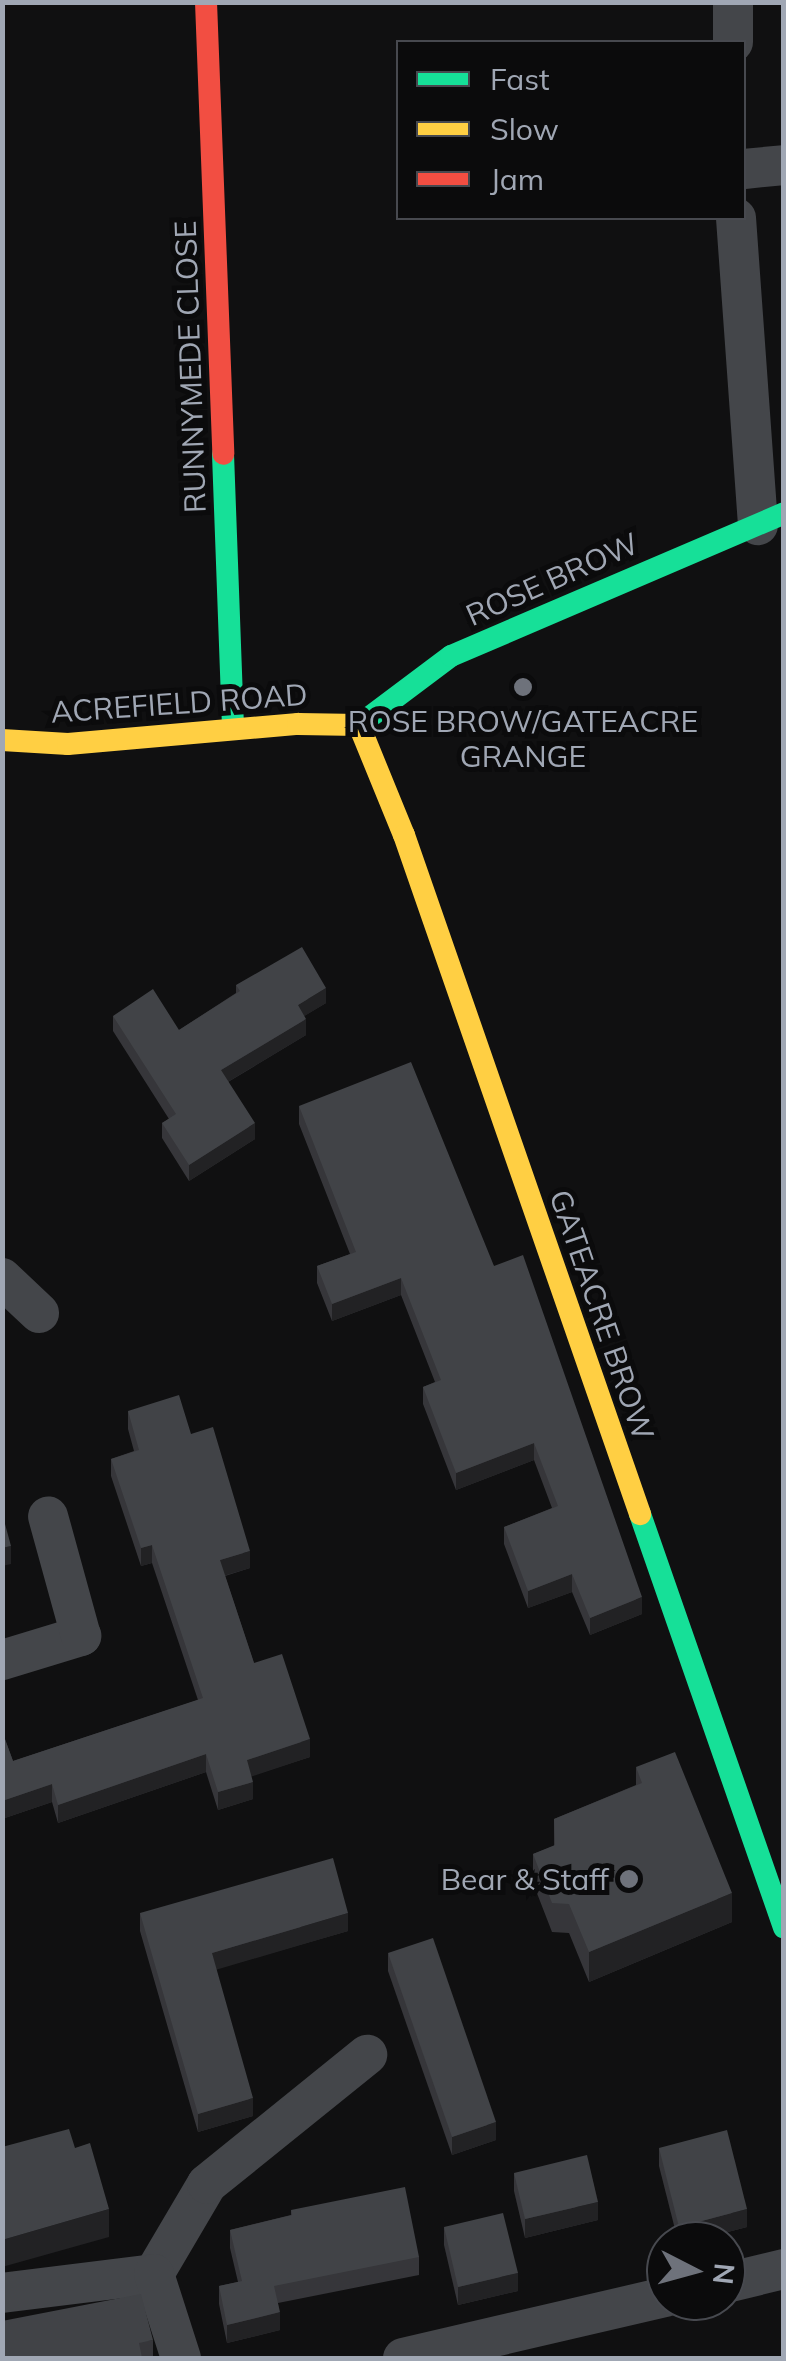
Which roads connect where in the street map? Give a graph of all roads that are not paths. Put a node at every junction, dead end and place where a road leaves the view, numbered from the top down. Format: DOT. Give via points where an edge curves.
graph roads {
  1 [pos="206,2"];
  2 [pos="733,2"];
  3 [pos="733,40"];
  4 [pos="784,165"];
  5 [pos="746,169"];
  6 [pos="736,220"];
  7 [pos="771,519"];
  8 [pos="358,725"];
  9 [pos="233,728"];
  10 [pos="2,740"];
  11 [pos="2,1278"];
  12 [pos="40,1313"];
  13 [pos="48,1516"];
  14 [pos="2,1660"];
  15 [pos="784,1928"];
  16 [pos="367,2055"];
  17 [pos="784,2269"];
  18 [pos="154,2274"];
  19 [pos="746,2278"];
  20 [pos="2,2293"];
  21 [pos="646,2302"];
  22 [pos="181,2358"];
  23 [pos="403,2358"];
  1 -- 9 [label="main road, RUNNYMEDE CLOSE"];
  2 -- 3 [label="street"];
  4 -- 5 [label="street"];
  6 -- 7 [label="street"];
  7 -- 8 [label="main road, ROSE BROW" via="451,656"];
  8 -- 9 [label="main road, ACREFIELD ROAD"];
  8 -- 15 [label="main road, GATEACRE BROW" via="404,835"];
  9 -- 10 [label="main road, ACREFIELD ROAD" via="68,744"];
  11 -- 12 [label="street"];
  13 -- 14 [label="street" via="81,1636"];
  16 -- 18 [label="street" via="207,2184"];
  17 -- 19 [label="street"];
  18 -- 20 [label="street"];
  18 -- 22 [label="street"];
  21 -- 23 [label="street"];
}
